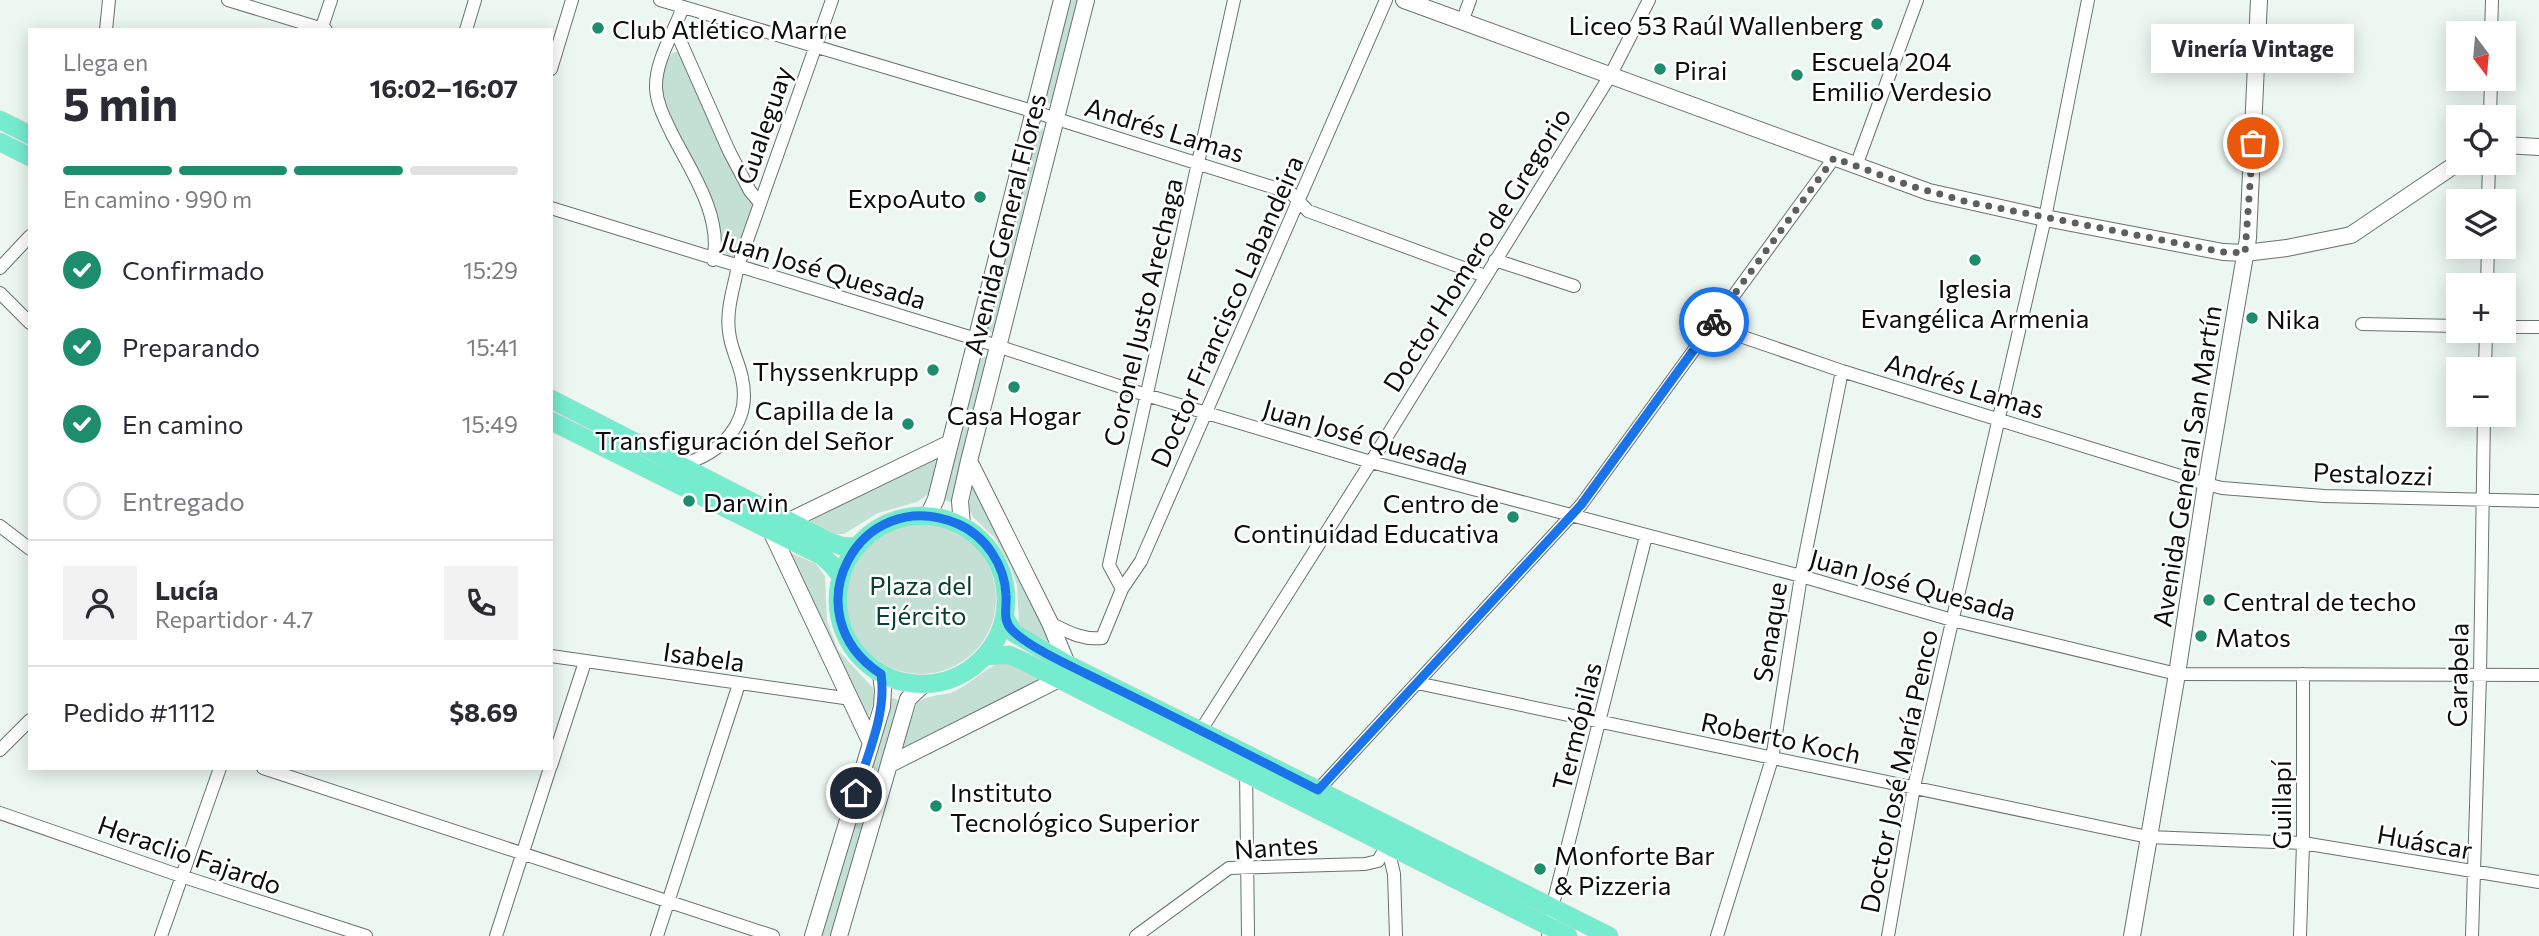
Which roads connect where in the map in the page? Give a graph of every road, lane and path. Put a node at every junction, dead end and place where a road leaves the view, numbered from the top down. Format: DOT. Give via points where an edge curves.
graph roads {
  1 [pos="109,0"];
  2 [pos="228,0"];
  3 [pos="331,0"];
  4 [pos="475,0"];
  5 [pos="572,0"];
  6 [pos="660,0"];
  7 [pos="832,0"];
  8 [pos="1062,0"];
  9 [pos="1086,0"];
  10 [pos="1234,0"];
  11 [pos="1386,0"];
  12 [pos="1404,0"];
  13 [pos="1470,0"];
  14 [pos="1649,0"];
  15 [pos="1917,0"];
  16 [pos="2088,0"];
  17 [pos="2259,0"];
  18 [pos="2492,0"];
  19 [pos="683,7"];
  20 [pos="2491,21"];
  21 [pos="1462,22"];
  22 [pos="106,28"];
  23 [pos="320,28"];
  24 [pos="323,28"];
  25 [pos="467,28"];
  26 [pos="675,29"];
  27 [pos="815,46"];
  28 [pos="553,62"];
  29 [pos="1610,76"];
  30 [pos="1034,112"];
  31 [pos="1056,119"];
  32 [pos="0,120"];
  33 [pos="28,134"];
  34 [pos="0,142"];
  35 [pos="2516,146"];
  36 [pos="2539,147"];
  37 [pos="28,156"];
  38 [pos="1834,158"];
  39 [pos="1198,162"];
  40 [pos="1856,166"];
  41 [pos="2446,171"];
  42 [pos="1299,201"];
  43 [pos="760,203"];
  44 [pos="553,209"];
  45 [pos="2045,218"];
  46 [pos="28,238"];
  47 [pos="2245,253"];
  48 [pos="713,260"];
  49 [pos="1495,260"];
  50 [pos="738,266"];
  51 [pos="0,268"];
  52 [pos="1485,276"];
  53 [pos="1574,286"];
  54 [pos="0,293"];
  55 [pos="28,321"];
  56 [pos="2362,324"];
  57 [pos="1711,326"];
  58 [pos="2446,326"];
  59 [pos="2516,327"];
  60 [pos="2539,327"];
  61 [pos="976,339"];
  62 [pos="999,347"];
  63 [pos="1842,371"];
  64 [pos="1146,395"];
  65 [pos="553,400"];
  66 [pos="1206,412"];
  67 [pos="2000,420"];
  68 [pos="553,422"];
  69 [pos="2484,427"];
  70 [pos="950,443"];
  71 [pos="969,461"];
  72 [pos="1371,462"];
  73 [pos="679,465"];
  74 [pos="2206,484"];
  75 [pos="2482,499"];
  76 [pos="2539,501"];
  77 [pos="928,516"];
  78 [pos="1571,516"];
  79 [pos="789,521"];
  80 [pos="962,525"];
  81 [pos="0,526"];
  82 [pos="771,531"];
  83 [pos="1646,536"];
  84 [pos="28,547"];
  85 [pos="856,547"];
  86 [pos="841,576"];
  87 [pos="1801,576"];
  88 [pos="1122,589"];
  89 [pos="1005,618"];
  90 [pos="1952,620"];
  91 [pos="1050,623"];
  92 [pos="553,656"];
  93 [pos="985,656"];
  94 [pos="585,662"];
  95 [pos="1063,672"];
  96 [pos="881,674"];
  97 [pos="2177,674"];
  98 [pos="2303,674"];
  99 [pos="2480,675"];
  100 [pos="2539,676"];
  101 [pos="1417,683"];
  102 [pos="739,684"];
  103 [pos="924,684"];
  104 [pos="851,699"];
  105 [pos="28,722"];
  106 [pos="1601,722"];
  107 [pos="1201,730"];
  108 [pos="871,743"];
  109 [pos="0,750"];
  110 [pos="1246,754"];
  111 [pos="1772,759"];
  112 [pos="553,761"];
  113 [pos="890,764"];
  114 [pos="219,770"];
  115 [pos="269,770"];
  116 [pos="550,770"];
  117 [pos="1246,774"];
  118 [pos="1914,787"];
  119 [pos="1318,790"];
  120 [pos="0,813"];
  121 [pos="2148,837"];
  122 [pos="2303,843"];
  123 [pos="1387,845"];
  124 [pos="523,853"];
  125 [pos="1246,866"];
  126 [pos="2473,873"];
  127 [pos="181,876"];
  128 [pos="2539,882"];
  129 [pos="668,901"];
  130 [pos="1552,908"];
  131 [pos="1548,931"];
  132 [pos="161,936"];
  133 [pos="366,936"];
  134 [pos="496,936"];
  135 [pos="657,936"];
  136 [pos="773,936"];
  137 [pos="813,936"];
  138 [pos="839,936"];
  139 [pos="1136,936"];
  140 [pos="1248,936"];
  141 [pos="1396,936"];
  142 [pos="1568,936"];
  143 [pos="1609,936"];
  144 [pos="1717,936"];
  145 [pos="1888,936"];
  146 [pos="2132,936"];
  147 [pos="2300,936"];
  148 [pos="2472,936"];
  1 -- 22 [label="street"];
  2 -- 23 [label="street"];
  3 -- 24 [label="street"];
  4 -- 25 [label="street"];
  5 -- 28 [label="street"];
  6 -- 19 [label="street, Andrés Lamas"];
  7 -- 27 [label="street, Gualeguay"];
  8 -- 30 [label="main road, Avenida General Flores"];
  9 -- 31 [label="main road, Avenida General Flores"];
  10 -- 39 [label="street, Coronel Justo Arechaga"];
  11 -- 42 [label="street, Doctor Francisco Labandeira"];
  12 -- 21 [label="main road"];
  13 -- 21 [label="street"];
  14 -- 29 [label="street, Doctor Homero de Gregorio"];
  15 -- 40 [label="street"];
  16 -- 45 [label="street, Doctor José María Penco"];
  17 -- 47 [label="main road, Avenida General San Martín"];
  18 -- 20 [label="street"];
  19 -- 26 [label="street"];
  19 -- 27 [label="street, Andrés Lamas"];
  21 -- 29 [label="main road"];
  26 -- 43 [label="street" via="729,151"];
  26 -- 48 [label="street" via="657,82 658,102 710,216 716,238"];
  27 -- 30 [label="street, Andrés Lamas"];
  27 -- 43 [label="street, Gualeguay"];
  29 -- 38 [label="main road"];
  29 -- 49 [label="street, Doctor Homero de Gregorio"];
  30 -- 31 [label="street, Andrés Lamas"];
  30 -- 61 [label="main road, Avenida General Flores"];
  31 -- 39 [label="street, Andrés Lamas"];
  31 -- 62 [label="main road, Avenida General Flores"];
  32 -- 33 [label="main road"];
  34 -- 37 [label="main road"];
  35 -- 36 [label="main road"];
  38 -- 40 [label="main road"];
  38 -- 57 [label="street"];
  39 -- 42 [label="street, Andrés Lamas" via="1291,193"];
  39 -- 64 [label="street, Coronel Justo Arechaga"];
  40 -- 45 [label="main road" via="1929,192"];
  41 -- 47 [label="main road" via="2351,234"];
  42 -- 52 [label="street, Andrés Lamas" via="1308,211"];
  42 -- 66 [label="street, Doctor Francisco Labandeira"];
  43 -- 50 [label="street, Gualeguay"];
  44 -- 48 [label="street, Juan José Quesada"];
  45 -- 47 [label="main road"];
  45 -- 67 [label="street, Doctor José María Penco"];
  46 -- 51 [label="street"];
  47 -- 74 [label="main road, Avenida General San Martín"];
  48 -- 50 [label="street, Juan José Quesada"];
  49 -- 52 [label="street, Doctor Homero de Gregorio"];
  49 -- 53 [label="street"];
  50 -- 61 [label="street, Juan José Quesada"];
  50 -- 73 [label="street, Gualeguay" via="729,334 743,383 743,414 718,448"];
  52 -- 72 [label="street, Doctor Homero de Gregorio"];
  54 -- 55 [label="street"];
  56 -- 58 [label="street"];
  57 -- 63 [label="street, Andrés Lamas"];
  57 -- 78 [label="street"];
  59 -- 60 [label="street"];
  61 -- 62 [label="street, Juan José Quesada"];
  61 -- 70 [label="main road, Avenida General Flores"];
  62 -- 64 [label="street, Juan José Quesada"];
  62 -- 71 [label="main road, Avenida General Flores"];
  63 -- 67 [label="street, Andrés Lamas"];
  63 -- 87 [label="street, Senaque"];
  64 -- 66 [label="street, Juan José Quesada"];
  64 -- 88 [label="street, Coronel Justo Arechaga" via="1109,565"];
  65 -- 73 [label="main road"];
  66 -- 72 [label="street, Juan José Quesada"];
  66 -- 88 [label="street, Doctor Francisco Labandeira" via="1141,561"];
  67 -- 74 [label="street, Andrés Lamas"];
  67 -- 90 [label="street, Doctor José María Penco"];
  68 -- 82 [label="main road"];
  69 -- 75 [label="street, Carabela"];
  70 -- 77 [label="main road, Avenida General Flores"];
  70 -- 79 [label="main road"];
  71 -- 80 [label="main road, Avenida General Flores" via="960,501"];
  71 -- 91 [label="main road"];
  72 -- 78 [label="street, Juan José Quesada"];
  72 -- 107 [label="street, Doctor Homero de Gregorio"];
  73 -- 79 [label="main road"];
  74 -- 75 [label="street, Pestalozzi" via="2324,496"];
  74 -- 97 [label="main road, Avenida General San Martín"];
  75 -- 76 [label="street, Pestalozzi"];
  75 -- 99 [label="street, Carabela"];
  77 -- 80 [label="main road"];
  77 -- 85 [label="main road" via="894,520"];
  78 -- 83 [label="street, Juan José Quesada"];
  78 -- 101 [label="street"];
  79 -- 85 [label="main road" via="830,542"];
  80 -- 89 [label="main road" via="996,559 1005,582"];
  81 -- 84 [label="street"];
  82 -- 86 [label="main road" via="822,556"];
  82 -- 104 [label="main road"];
  83 -- 87 [label="street, Juan José Quesada"];
  83 -- 106 [label="street, Termópilas"];
  85 -- 86 [label="main road"];
  86 -- 96 [label="main road" via="838,614 846,638 860,659"];
  87 -- 90 [label="street, Juan José Quesada"];
  87 -- 111 [label="street, Senaque"];
  88 -- 91 [label="street, Doctor Francisco Labandeira" via="1102,638 1078,636"];
  89 -- 93 [label="main road"];
  89 -- 95 [label="main road" via="1014,633"];
  90 -- 97 [label="street, Juan José Quesada"];
  90 -- 118 [label="street, Doctor José María Penco"];
  91 -- 95 [label="main road"];
  92 -- 94 [label="street, Isabela"];
  93 -- 95 [label="main road" via="1009,655"];
  93 -- 103 [label="main road" via="958,677"];
  94 -- 102 [label="street, Isabela"];
  94 -- 112 [label="street"];
  95 -- 107 [label="main road"];
  95 -- 113 [label="main road"];
  95 -- 117 [label="main road"];
  96 -- 103 [label="main road"];
  96 -- 108 [label="main road" via="882,707"];
  97 -- 98 [label="street, Juan José Quesada"];
  97 -- 121 [label="main road, Avenida General San Martín"];
  98 -- 99 [label="street, Juan José Quesada"];
  98 -- 122 [label="street, Guillapí"];
  99 -- 100 [label="street, Juan José Quesada"];
  99 -- 126 [label="street, Carabela"];
  101 -- 106 [label="street, Roberto Koch"];
  101 -- 119 [label="street"];
  102 -- 104 [label="street, Isabela"];
  102 -- 129 [label="street"];
  103 -- 113 [label="main road" via="908,699"];
  104 -- 108 [label="main road"];
  105 -- 109 [label="street"];
  106 -- 111 [label="street, Roberto Koch"];
  106 -- 130 [label="street, Termópilas"];
  107 -- 110 [label="main road"];
  108 -- 137 [label="main road"];
  110 -- 117 [label="street"];
  110 -- 119 [label="main road"];
  111 -- 118 [label="street, Roberto Koch"];
  111 -- 144 [label="street, Senaque"];
  113 -- 138 [label="main road"];
  114 -- 127 [label="street"];
  115 -- 124 [label="street"];
  116 -- 124 [label="street"];
  117 -- 123 [label="main road"];
  117 -- 125 [label="street"];
  118 -- 121 [label="street, Roberto Koch"];
  118 -- 145 [label="street, Doctor José María Penco"];
  119 -- 130 [label="main road"];
  120 -- 127 [label="street, Heraclio Fajardo"];
  121 -- 122 [label="street, Roberto Koch"];
  121 -- 146 [label="main road, Avenida General San Martín"];
  122 -- 126 [label="street, Huáscar"];
  122 -- 147 [label="street, Guillapí"];
  123 -- 125 [label="street, Nantes" via="1378,861 1366,864"];
  123 -- 131 [label="main road"];
  123 -- 141 [label="street" via="1394,874"];
  124 -- 129 [label="street"];
  124 -- 134 [label="street"];
  125 -- 139 [label="street, Nantes" via="1229,868"];
  125 -- 140 [label="street"];
  126 -- 128 [label="street, Huáscar"];
  126 -- 148 [label="street, Carabela"];
  127 -- 132 [label="street"];
  127 -- 133 [label="street, Heraclio Fajardo"];
  129 -- 135 [label="street"];
  129 -- 136 [label="street"];
  130 -- 131 [label="street, Termópilas"];
  130 -- 143 [label="main road"];
  131 -- 142 [label="main road"];
}
